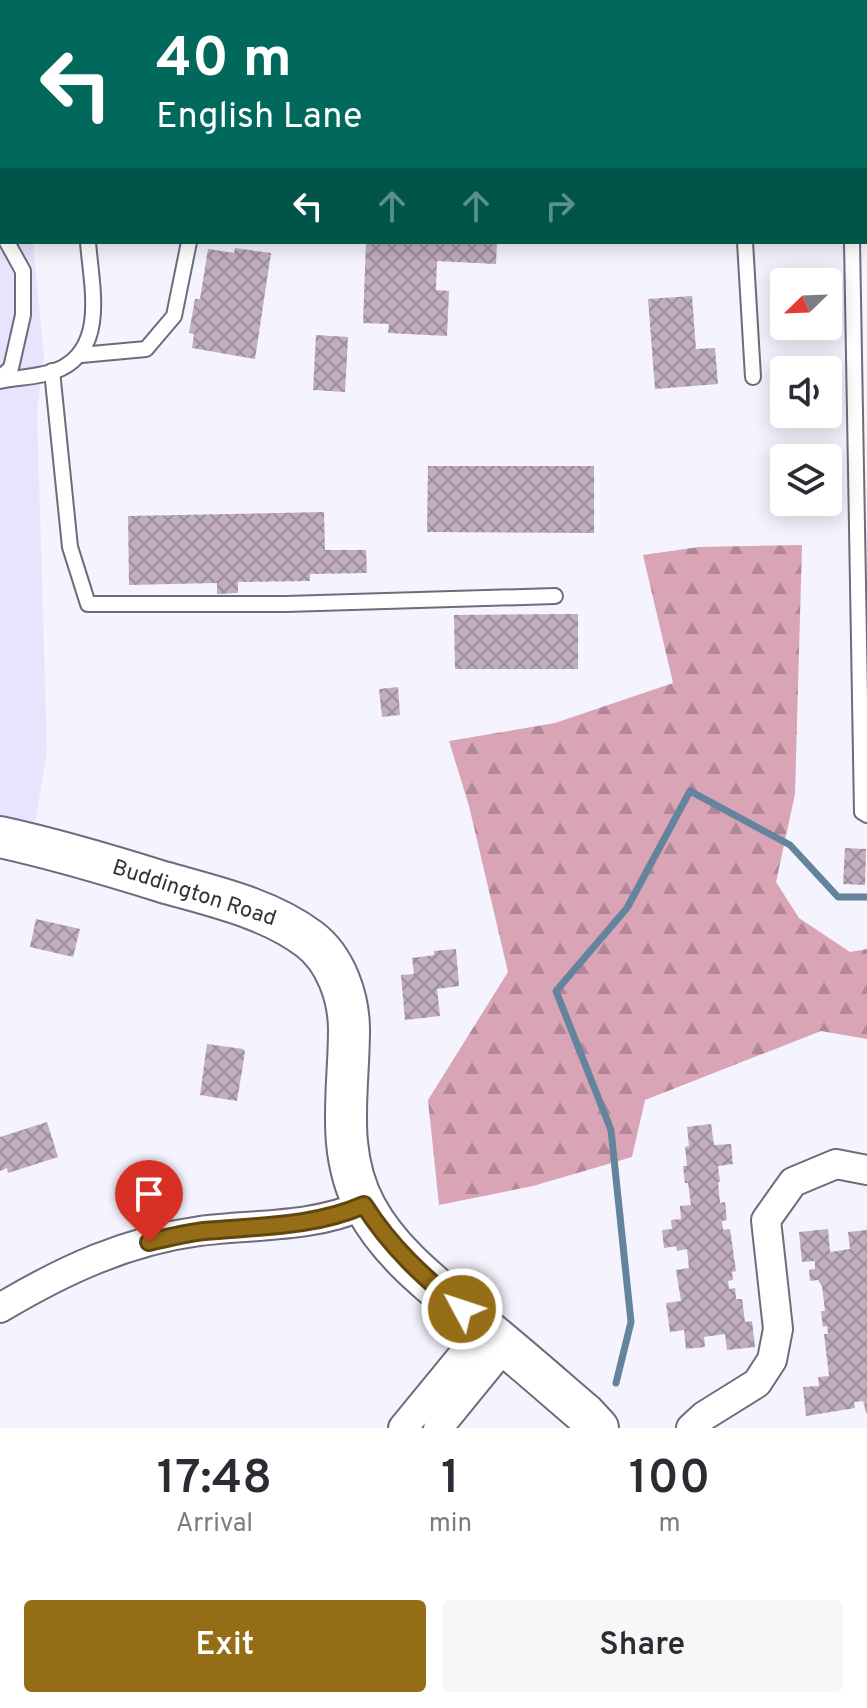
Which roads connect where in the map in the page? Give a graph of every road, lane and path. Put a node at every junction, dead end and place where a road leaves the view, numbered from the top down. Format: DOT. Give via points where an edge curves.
graph roads {
  1 [pos="8,244"];
  2 [pos="88,244"];
  3 [pos="189,244"];
  4 [pos="745,244"];
  5 [pos="852,244"];
  6 [pos="867,280"];
  7 [pos="851,282"];
  8 [pos="81,355"];
  9 [pos="52,371"];
  10 [pos="753,377"];
  11 [pos="0,379"];
  12 [pos="555,596"];
  13 [pos="867,815"];
  14 [pos="0,837"];
  15 [pos="867,1170"];
  16 [pos="364,1205"];
  17 [pos="0,1308"];
  18 [pos="494,1337"];
  19 [pos="703,1424"];
  20 [pos="403,1428"];
  21 [pos="438,1428"];
  22 [pos="598,1428"];
  1 -- 11 [label="lane" via="23,271 23,315 11,368"];
  2 -- 8 [label="lane" via="93,323"];
  3 -- 8 [label="lane" via="174,316 146,349"];
  4 -- 10 [label="lane"];
  5 -- 7 [label="lane"];
  6 -- 7 [label="lane"];
  7 -- 13 [label="lane" via="862,812"];
  8 -- 9 [label="lane"];
  9 -- 11 [label="lane"];
  9 -- 12 [label="lane" via="70,547 88,604"];
  14 -- 16 [label="street, Buddington Road" via="222,899 311,940 343,988 349,1027 347,1160"];
  15 -- 19 [label="street" via="836,1164 793,1182 766,1220 778,1329 772,1360 757,1383"];
  16 -- 17 [label="street" via="341,1215 266,1228 200,1231 123,1247 56,1275"];
  16 -- 18 [label="street, Buddington Road" via="417,1272"];
  18 -- 20 [label="street"];
  18 -- 21 [label="street"];
  18 -- 22 [label="street, Buddington Road"];
}
